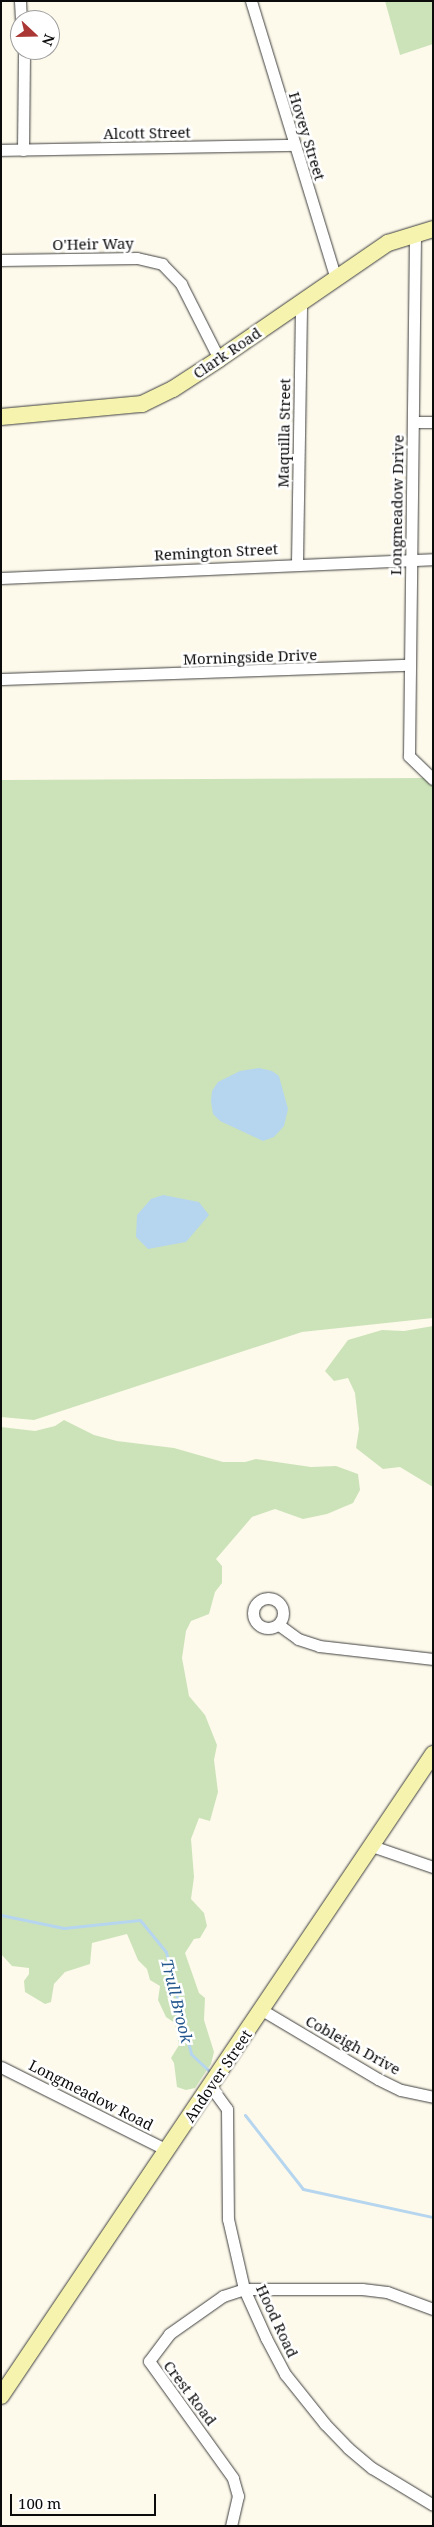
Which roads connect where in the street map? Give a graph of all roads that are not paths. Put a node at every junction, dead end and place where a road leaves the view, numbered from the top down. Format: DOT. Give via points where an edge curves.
graph roads {
  1 [pos="251,1"];
  2 [pos="24,60"];
  3 [pos="294,146"];
  4 [pos="1,150"];
  5 [pos="23,150"];
  6 [pos="433,229"];
  7 [pos="415,235"];
  8 [pos="1,260"];
  9 [pos="336,279"];
  10 [pos="301,303"];
  11 [pos="219,359"];
  12 [pos="1,417"];
  13 [pos="413,422"];
  14 [pos="433,422"];
  15 [pos="411,559"];
  16 [pos="433,559"];
  17 [pos="298,563"];
  18 [pos="1,578"];
  19 [pos="410,665"];
  20 [pos="1,679"];
  21 [pos="428,770"];
  22 [pos="433,779"];
  23 [pos="279,1624"];
  24 [pos="433,1660"];
  25 [pos="433,1754"];
  26 [pos="372,1846"];
  27 [pos="433,1867"];
  28 [pos="262,2010"];
  29 [pos="1,2067"];
  30 [pos="211,2087"];
  31 [pos="433,2097"];
  32 [pos="167,2150"];
  33 [pos="244,2288"];
  34 [pos="433,2309"];
  35 [pos="1,2396"];
  36 [pos="433,2506"];
  37 [pos="231,2526"];
  1 -- 3 [label="street, Hovey Street"];
  2 -- 5 [label="street"];
  3 -- 5 [label="street, Alcott Street"];
  3 -- 9 [label="street, Hovey Street"];
  4 -- 5 [label="street, Alcott Street"];
  6 -- 7 [label="main road, Clark Road"];
  7 -- 9 [label="main road, Clark Road" via="388,243"];
  7 -- 13 [label="street, Longmeadow Drive"];
  8 -- 11 [label="street, O'Heir Way" via="137,258 162,264 181,284"];
  9 -- 10 [label="main road, Clark Road"];
  10 -- 11 [label="main road, Clark Road"];
  10 -- 17 [label="street, Maquilla Street"];
  11 -- 12 [label="main road, Clark Road" via="173,389 142,404"];
  13 -- 14 [label="street"];
  13 -- 15 [label="street, Longmeadow Drive"];
  15 -- 16 [label="street, Remington Street"];
  15 -- 17 [label="street, Remington Street"];
  15 -- 19 [label="street, Longmeadow Drive"];
  17 -- 18 [label="street, Remington Street"];
  19 -- 20 [label="street, Morningside Drive"];
  19 -- 21 [label="street, Longmeadow Drive" via="409,756"];
  21 -- 22 [label="street, Longmeadow Drive"];
  23 -- 24 [label="street" via="298,1639 319,1646"];
  25 -- 26 [label="main road, Andover Street"];
  26 -- 27 [label="street"];
  26 -- 28 [label="main road, Andover Street"];
  28 -- 30 [label="main road, Andover Street"];
  28 -- 31 [label="street, Cobleigh Drive" via="401,2090"];
  29 -- 32 [label="street, Longmeadow Road"];
  30 -- 32 [label="main road, Andover Street"];
  30 -- 33 [label="street, Hood Road" via="227,2109 228,2220"];
  32 -- 35 [label="main road, Andover Street"];
  33 -- 34 [label="street" via="362,2289 387,2292"];
  33 -- 36 [label="street, Hood Road" via="285,2374 325,2424 372,2468"];
  33 -- 37 [label="street, Crest Road" via="223,2296 169,2334 149,2361 233,2478 238,2496"];
}
